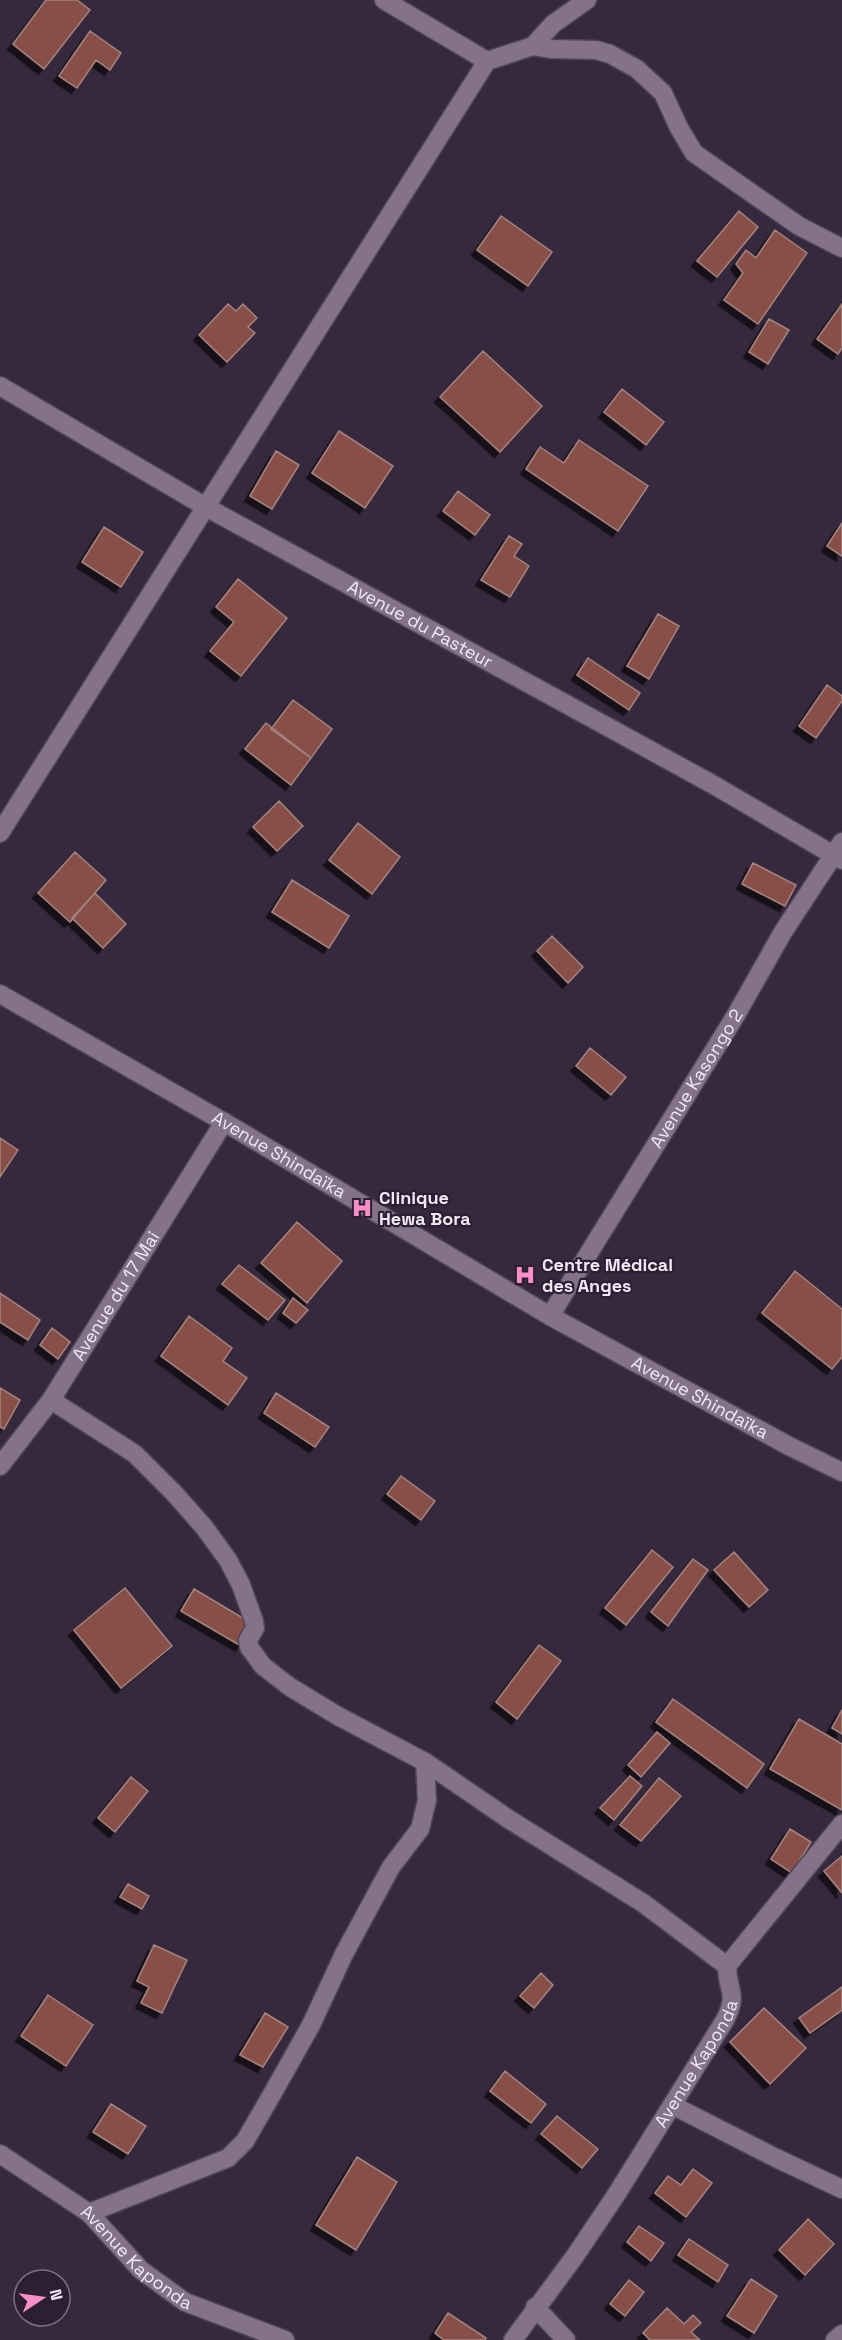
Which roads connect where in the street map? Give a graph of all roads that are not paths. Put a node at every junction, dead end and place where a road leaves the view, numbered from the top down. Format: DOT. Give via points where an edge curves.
graph roads {
  1 [pos="384,0"];
  2 [pos="587,0"];
  3 [pos="533,46"];
  4 [pos="487,61"];
  5 [pos="842,248"];
  6 [pos="0,386"];
  7 [pos="206,507"];
  8 [pos="0,833"];
  9 [pos="839,852"];
  10 [pos="0,994"];
  11 [pos="224,1122"];
  12 [pos="550,1316"];
  13 [pos="51,1400"];
  14 [pos="0,1466"];
  15 [pos="842,1472"];
  16 [pos="425,1762"];
  17 [pos="842,1824"];
  18 [pos="727,1966"];
  19 [pos="672,2105"];
  20 [pos="0,2154"];
  21 [pos="842,2189"];
  22 [pos="89,2213"];
  23 [pos="535,2307"];
  24 [pos="842,2334"];
  25 [pos="285,2340"];
  26 [pos="513,2340"];
  27 [pos="566,2340"];
  28 [pos="835,2340"];
  1 -- 4 [label="street"];
  2 -- 3 [label="street" via="553,24"];
  3 -- 4 [label="street"];
  3 -- 5 [label="street" via="596,50 637,69 663,93 694,153 799,226"];
  4 -- 7 [label="street"];
  6 -- 7 [label="street, Avenue du Pasteur"];
  7 -- 8 [label="street"];
  7 -- 9 [label="street, Avenue du Pasteur"];
  9 -- 12 [label="street, Avenue Kasongo 2" via="783,932"];
  10 -- 11 [label="street, Avenue Shindaïka"];
  11 -- 12 [label="street, Avenue Shindaïka"];
  11 -- 13 [label="street, Avenue du 17 Mai"];
  12 -- 15 [label="street, Avenue Shindaïka"];
  13 -- 14 [label="street, Avenue du 17 Mai"];
  13 -- 16 [label="street" via="135,1454 204,1527 241,1585 255,1628 248,1640 249,1647 263,1666 338,1716"];
  16 -- 18 [label="street" via="642,1903"];
  16 -- 22 [label="street" via="427,1800 420,1829 391,1867 245,2141 228,2158"];
  17 -- 18 [label="street"];
  18 -- 19 [label="street, Avenue Kaponda" via="733,1994 730,2010"];
  19 -- 21 [label="street"];
  19 -- 23 [label="street, Avenue Kaponda" via="575,2256"];
  20 -- 22 [label="street, Avenue Kaponda"];
  22 -- 25 [label="street, Avenue Kaponda" via="141,2270 185,2302"];
  23 -- 26 [label="street, Avenue Kaponda"];
  23 -- 27 [label="street"];
  24 -- 28 [label="street"];
}
